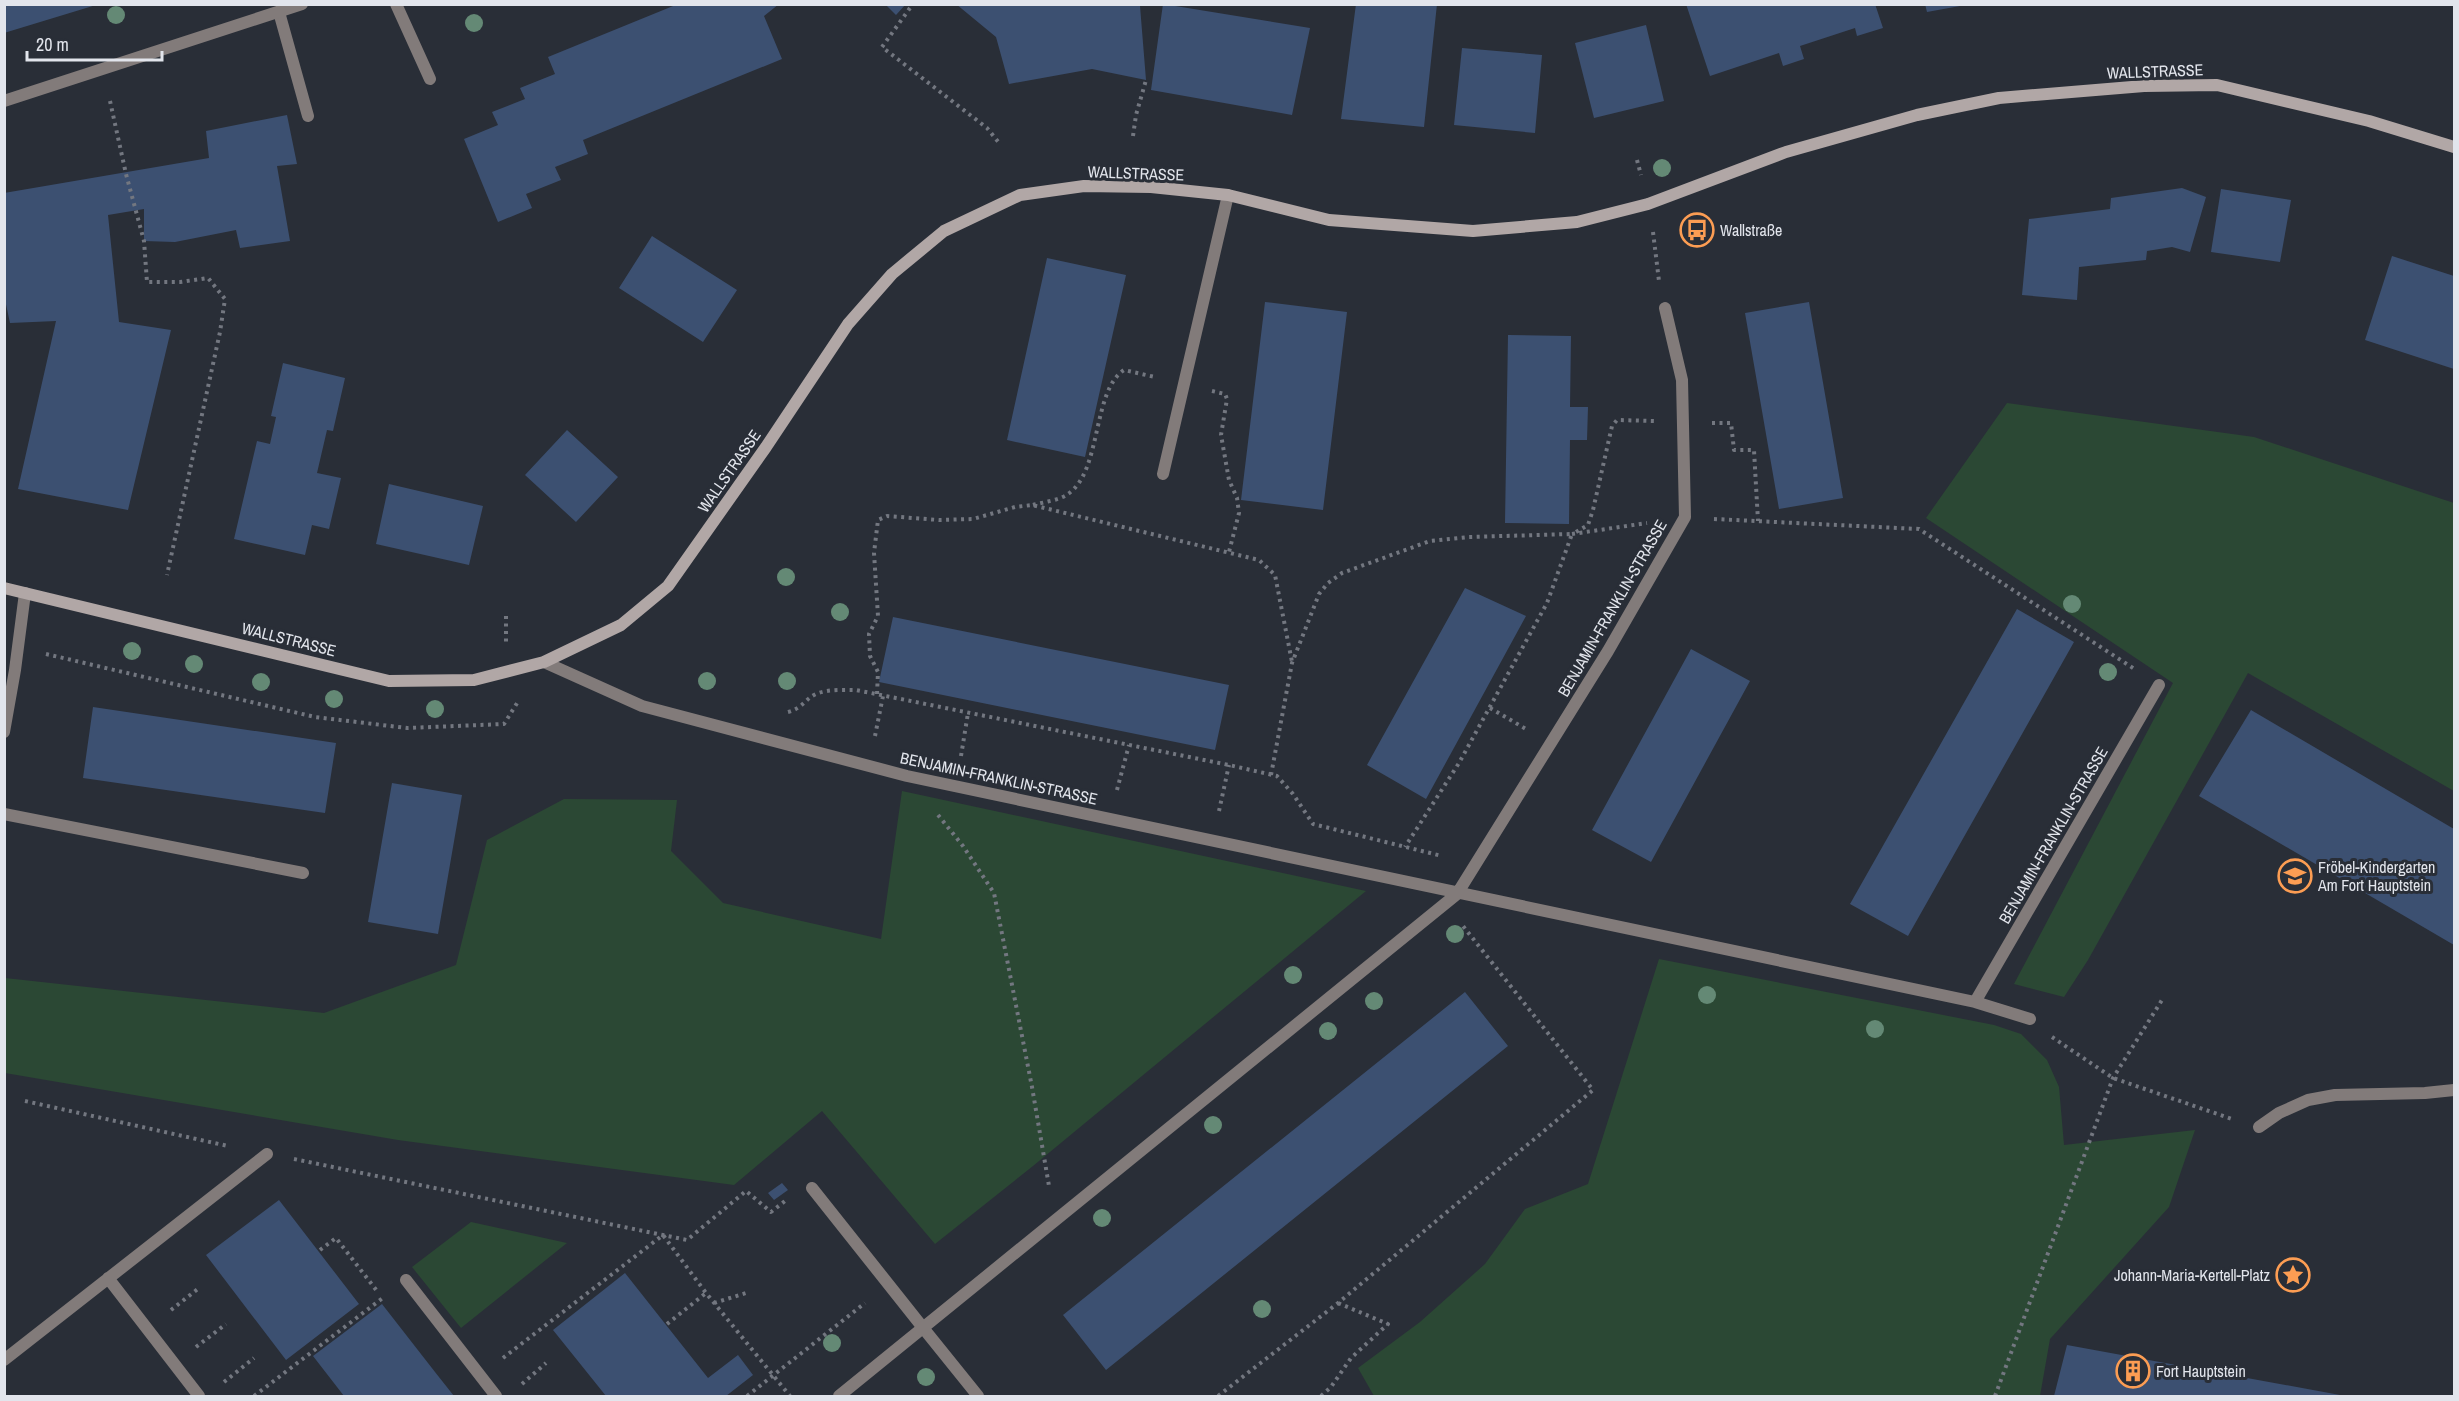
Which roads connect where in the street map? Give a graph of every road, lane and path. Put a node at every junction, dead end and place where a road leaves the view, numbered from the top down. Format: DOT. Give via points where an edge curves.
graph roads {
  1 [pos="302,4"];
  2 [pos="396,4"];
  3 [pos="910,8"];
  4 [pos="279,12"];
  5 [pos="430,80"];
  6 [pos="1146,80"];
  7 [pos="4,101"];
  8 [pos="110,101"];
  9 [pos="308,116"];
  10 [pos="1133,136"];
  11 [pos="1000,144"];
  12 [pos="2454,147"];
  13 [pos="1637,160"];
  14 [pos="1642,182"];
  15 [pos="1228,195"];
  16 [pos="1653,232"];
  17 [pos="1665,308"];
  18 [pos="1163,474"];
  19 [pos="1684,517"];
  20 [pos="1572,534"];
  21 [pos="167,575"];
  22 [pos="4,588"];
  23 [pos="25,592"];
  24 [pos="506,616"];
  25 [pos="506,643"];
  26 [pos="18,647"];
  27 [pos="544,662"];
  28 [pos="1292,663"];
  29 [pos="2159,685"];
  30 [pos="877,694"];
  31 [pos="883,696"];
  32 [pos="1490,708"];
  33 [pos="786,712"];
  34 [pos="968,713"];
  35 [pos="4,732"];
  36 [pos="1551,743"];
  37 [pos="1129,745"];
  38 [pos="1229,765"];
  39 [pos="868,766"];
  40 [pos="1271,775"];
  41 [pos="907,776"];
  42 [pos="957,787"];
  43 [pos="4,814"];
  44 [pos="1109,819"];
  45 [pos="1211,842"];
  46 [pos="1475,864"];
  47 [pos="303,873"];
  48 [pos="1384,878"];
  49 [pos="1457,894"];
  50 [pos="2162,1000"];
  51 [pos="1975,1002"];
  52 [pos="2030,1019"];
  53 [pos="2113,1078"];
  54 [pos="2454,1090"];
  55 [pos="25,1101"];
  56 [pos="2259,1127"];
  57 [pos="267,1154"];
  58 [pos="812,1188"];
  59 [pos="1055,1222"];
  60 [pos="663,1235"];
  61 [pos="320,1250"];
  62 [pos="108,1278"];
  63 [pos="406,1280"];
  64 [pos="889,1284"];
  65 [pos="199,1288"];
  66 [pos="706,1293"];
  67 [pos="746,1293"];
  68 [pos="382,1298"];
  69 [pos="714,1303"];
  70 [pos="1338,1303"];
  71 [pos="667,1323"];
  72 [pos="226,1324"];
  73 [pos="147,1328"];
  74 [pos="924,1329"];
  75 [pos="254,1358"];
  76 [pos="4,1360"];
  77 [pos="174,1364"];
  78 [pos="546,1364"];
  79 [pos="480,1375"];
  80 [pos="773,1376"];
  81 [pos="222,1383"];
  82 [pos="516,1389"];
  83 [pos="199,1396"];
  84 [pos="254,1396"];
  85 [pos="496,1396"];
  86 [pos="747,1396"];
  87 [pos="790,1396"];
  88 [pos="839,1396"];
  89 [pos="978,1396"];
  90 [pos="1218,1396"];
  91 [pos="1321,1396"];
  92 [pos="1995,1396"];
  1 -- 4 [label="street"];
  2 -- 5 [label="street"];
  3 -- 11 [label="path" via="882,47 987,128"];
  4 -- 7 [label="street"];
  4 -- 9 [label="street"];
  6 -- 10 [label="path"];
  8 -- 21 [label="path" via="144,241 147,282 208,278 225,299"];
  12 -- 15 [label="street, WALLSTRASSE" via="2368,121 2217,85 2144,86 2000,98 1917,115 1786,152 1648,204 1577,222 1473,231 1329,220"];
  13 -- 14 [label="path"];
  15 -- 18 [label="street"];
  15 -- 27 [label="street, WALLSTRASSE" via="1151,187 1084,186 1020,195 944,231 892,274 848,324 668,586 621,625"];
  16 -- 17 [label="path"];
  17 -- 19 [label="street, BENJAMIN-FRANKLIN-STRASSE" via="1682,380"];
  19 -- 20 [label="path"];
  19 -- 29 [label="path" via="1919,529"];
  19 -- 36 [label="street, BENJAMIN-FRANKLIN-STRASSE"];
  20 -- 28 [label="path" via="1430,541 1342,573 1319,594"];
  20 -- 32 [label="path" via="1547,603"];
  22 -- 23 [label="street, WALLSTRASSE"];
  23 -- 26 [label="street"];
  23 -- 27 [label="street, WALLSTRASSE" via="389,681 474,680"];
  24 -- 25 [label="path"];
  26 -- 27 [label="path" via="315,717 406,728 504,723"];
  26 -- 35 [label="street"];
  27 -- 39 [label="street, BENJAMIN-FRANKLIN-STRASSE" via="642,706"];
  28 -- 30 [label="path" via="1275,576 1259,560 1032,505 973,519 887,516 878,520 874,553 878,616 869,634 870,656 878,672"];
  28 -- 40 [label="path"];
  29 -- 51 [label="street, BENJAMIN-FRANKLIN-STRASSE"];
  30 -- 31 [label="path"];
  30 -- 33 [label="path" via="856,690 823,693 814,695 800,709"];
  31 -- 34 [label="path"];
  31 -- 39 [label="path"];
  32 -- 36 [label="path"];
  32 -- 48 [label="path" via="1459,764"];
  34 -- 37 [label="path"];
  34 -- 42 [label="path"];
  36 -- 46 [label="street, BENJAMIN-FRANKLIN-STRASSE"];
  37 -- 38 [label="path"];
  37 -- 44 [label="path"];
  38 -- 40 [label="path"];
  38 -- 45 [label="path"];
  39 -- 41 [label="street, BENJAMIN-FRANKLIN-STRASSE"];
  40 -- 46 [label="path" via="1284,782 1312,824"];
  41 -- 42 [label="street, BENJAMIN-FRANKLIN-STRASSE"];
  41 -- 59 [label="path" via="963,846 994,893"];
  42 -- 44 [label="street, BENJAMIN-FRANKLIN-STRASSE"];
  43 -- 47 [label="street"];
  44 -- 45 [label="street, BENJAMIN-FRANKLIN-STRASSE"];
  45 -- 48 [label="street, BENJAMIN-FRANKLIN-STRASSE"];
  46 -- 49 [label="street, BENJAMIN-FRANKLIN-STRASSE"];
  48 -- 49 [label="street, BENJAMIN-FRANKLIN-STRASSE"];
  49 -- 51 [label="street, BENJAMIN-FRANKLIN-STRASSE"];
  49 -- 59 [label="street, BENJAMIN-FRANKLIN-STRASSE"];
  49 -- 70 [label="path" via="1463,927 1593,1090"];
  50 -- 53 [label="path"];
  51 -- 52 [label="street, BENJAMIN-FRANKLIN-STRASSE"];
  52 -- 53 [label="path"];
  53 -- 56 [label="path"];
  53 -- 92 [label="path"];
  54 -- 56 [label="street" via="2335,1095 2308,1100"];
  55 -- 57 [label="path"];
  57 -- 60 [label="path"];
  57 -- 62 [label="street"];
  58 -- 60 [label="path" via="799,1191 771,1212 746,1191 687,1240"];
  58 -- 64 [label="street"];
  59 -- 74 [label="street, BENJAMIN-FRANKLIN-STRASSE"];
  60 -- 66 [label="path"];
  60 -- 79 [label="path"];
  61 -- 68 [label="path" via="336,1238"];
  62 -- 73 [label="street"];
  62 -- 76 [label="street"];
  63 -- 68 [label="path"];
  63 -- 79 [label="street"];
  64 -- 74 [label="street"];
  64 -- 80 [label="path"];
  65 -- 73 [label="path"];
  66 -- 69 [label="path"];
  66 -- 71 [label="path"];
  67 -- 69 [label="path"];
  68 -- 84 [label="path"];
  69 -- 80 [label="path"];
  70 -- 90 [label="path"];
  70 -- 91 [label="path" via="1388,1324 1351,1358"];
  72 -- 77 [label="path"];
  73 -- 77 [label="street"];
  74 -- 88 [label="street, BENJAMIN-FRANKLIN-STRASSE"];
  74 -- 89 [label="street"];
  75 -- 81 [label="path"];
  77 -- 83 [label="street"];
  78 -- 82 [label="path"];
  79 -- 85 [label="street"];
  80 -- 86 [label="path"];
  80 -- 87 [label="path"];
}
